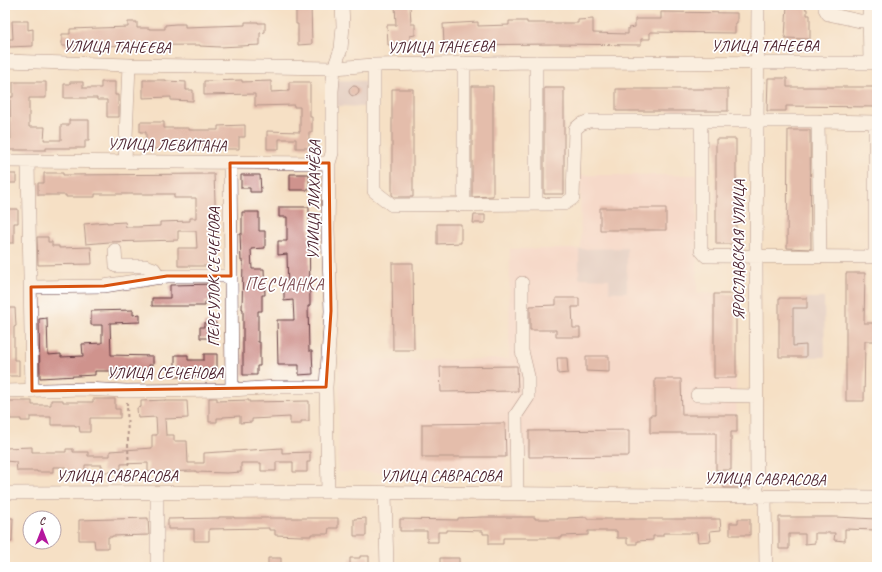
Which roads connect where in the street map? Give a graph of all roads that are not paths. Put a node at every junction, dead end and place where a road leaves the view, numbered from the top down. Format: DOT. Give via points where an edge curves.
graph roads {
  1 [pos="342,5"];
  2 [pos="758,5"];
  3 [pos="825,5"];
  4 [pos="869,5"];
  5 [pos="869,21"];
  6 [pos="5,61"];
  7 [pos="536,62"];
  8 [pos="464,63"];
  9 [pos="758,63"];
  10 [pos="873,63"];
  11 [pos="129,65"];
  12 [pos="374,65"];
  13 [pos="334,68"];
  14 [pos="701,121"];
  15 [pos="757,121"];
  16 [pos="818,121"];
  17 [pos="876,122"];
  18 [pos="5,161"];
  19 [pos="125,161"];
  20 [pos="28,162"];
  21 [pos="230,163"];
  22 [pos="329,163"];
  23 [pos="536,204"];
  24 [pos="464,205"];
  25 [pos="115,250"];
  26 [pos="756,256"];
  27 [pos="820,256"];
  28 [pos="231,276"];
  29 [pos="160,278"];
  30 [pos="522,283"];
  31 [pos="31,287"];
  32 [pos="326,387"];
  33 [pos="5,390"];
  34 [pos="232,390"];
  35 [pos="32,391"];
  36 [pos="697,395"];
  37 [pos="756,396"];
  38 [pos="328,492"];
  39 [pos="5,493"];
  40 [pos="157,493"];
  41 [pos="385,493"];
  42 [pos="516,493"];
  43 [pos="761,496"];
  44 [pos="877,497"];
  45 [pos="158,567"];
  46 [pos="387,567"];
  47 [pos="766,567"];
  1 -- 13 [label="street, УЛИЦА ЛИХАЧЁВА" via="341,49"];
  2 -- 9 [label="street, ЯРОСЛАВСКАЯ УЛИЦА"];
  3 -- 5 [label="street" via="828,14"];
  4 -- 5 [label="street"];
  5 -- 10 [label="street"];
  6 -- 11 [label="street, УЛИЦА ТАНЕЕВА"];
  7 -- 8 [label="street, УЛИЦА ТАНЕЕВА"];
  7 -- 9 [label="street, УЛИЦА ТАНЕЕВА"];
  7 -- 23 [label="street"];
  8 -- 12 [label="street, УЛИЦА ТАНЕЕВА"];
  8 -- 24 [label="street"];
  9 -- 10 [label="street, УЛИЦА ТАНЕЕВА"];
  9 -- 15 [label="street, ЯРОСЛАВСКАЯ УЛИЦА"];
  11 -- 13 [label="street, УЛИЦА ТАНЕЕВА"];
  11 -- 19 [label="street"];
  12 -- 13 [label="street, УЛИЦА ТАНЕЕВА"];
  12 -- 24 [label="street" via="374,191 392,205"];
  13 -- 22 [label="street, УЛИЦА ЛИХАЧЁВА" via="332,152"];
  14 -- 15 [label="street"];
  14 -- 23 [label="street" via="589,121 581,124 575,129 573,198 564,204"];
  14 -- 26 [label="street" via="701,250 706,256"];
  15 -- 16 [label="street"];
  15 -- 26 [label="street, ЯРОСЛАВСКАЯ УЛИЦА"];
  16 -- 17 [label="street"];
  16 -- 27 [label="street"];
  17 -- 27 [label="street" via="874,257"];
  18 -- 20 [label="street, УЛИЦА ЛЕВИТАНА"];
  19 -- 20 [label="street, УЛИЦА ЛЕВИТАНА"];
  19 -- 21 [label="street, УЛИЦА ЛЕВИТАНА"];
  20 -- 31 [label="street"];
  21 -- 22 [label="street, УЛИЦА ЛЕВИТАНА"];
  21 -- 28 [label="street, ПЕРЕУЛОК СЕЧЕНОВА"];
  22 -- 32 [label="street, УЛИЦА ЛИХАЧЁВА" via="331,311"];
  23 -- 24 [label="street"];
  25 -- 29 [label="street" via="116,266 145,266 154,269"];
  26 -- 27 [label="street"];
  26 -- 37 [label="street, ЯРОСЛАВСКАЯ УЛИЦА"];
  28 -- 29 [label="street"];
  28 -- 34 [label="street, ПЕРЕУЛОК СЕЧЕНОВА"];
  29 -- 31 [label="street" via="104,286"];
  30 -- 42 [label="street" via="522,351 528,376 528,397 516,415"];
  31 -- 35 [label="street"];
  32 -- 34 [label="street, УЛИЦА СЕЧЕНОВА"];
  32 -- 38 [label="street, УЛИЦА ЛИХАЧЁВА"];
  33 -- 35 [label="street, УЛИЦА СЕЧЕНОВА"];
  34 -- 35 [label="street, УЛИЦА СЕЧЕНОВА"];
  36 -- 37 [label="street"];
  37 -- 43 [label="street, ЯРОСЛАВСКАЯ УЛИЦА"];
  38 -- 40 [label="street, УЛИЦА САВРАСОВА"];
  38 -- 41 [label="street, УЛИЦА САВРАСОВА"];
  39 -- 40 [label="street, УЛИЦА САВРАСОВА"];
  40 -- 45 [label="street"];
  41 -- 42 [label="street, УЛИЦА САВРАСОВА"];
  41 -- 46 [label="street"];
  42 -- 43 [label="street, УЛИЦА САВРАСОВА"];
  43 -- 44 [label="street, УЛИЦА САВРАСОВА"];
  43 -- 47 [label="street, ЯРОСЛАВСКАЯ УЛИЦА"];
}
